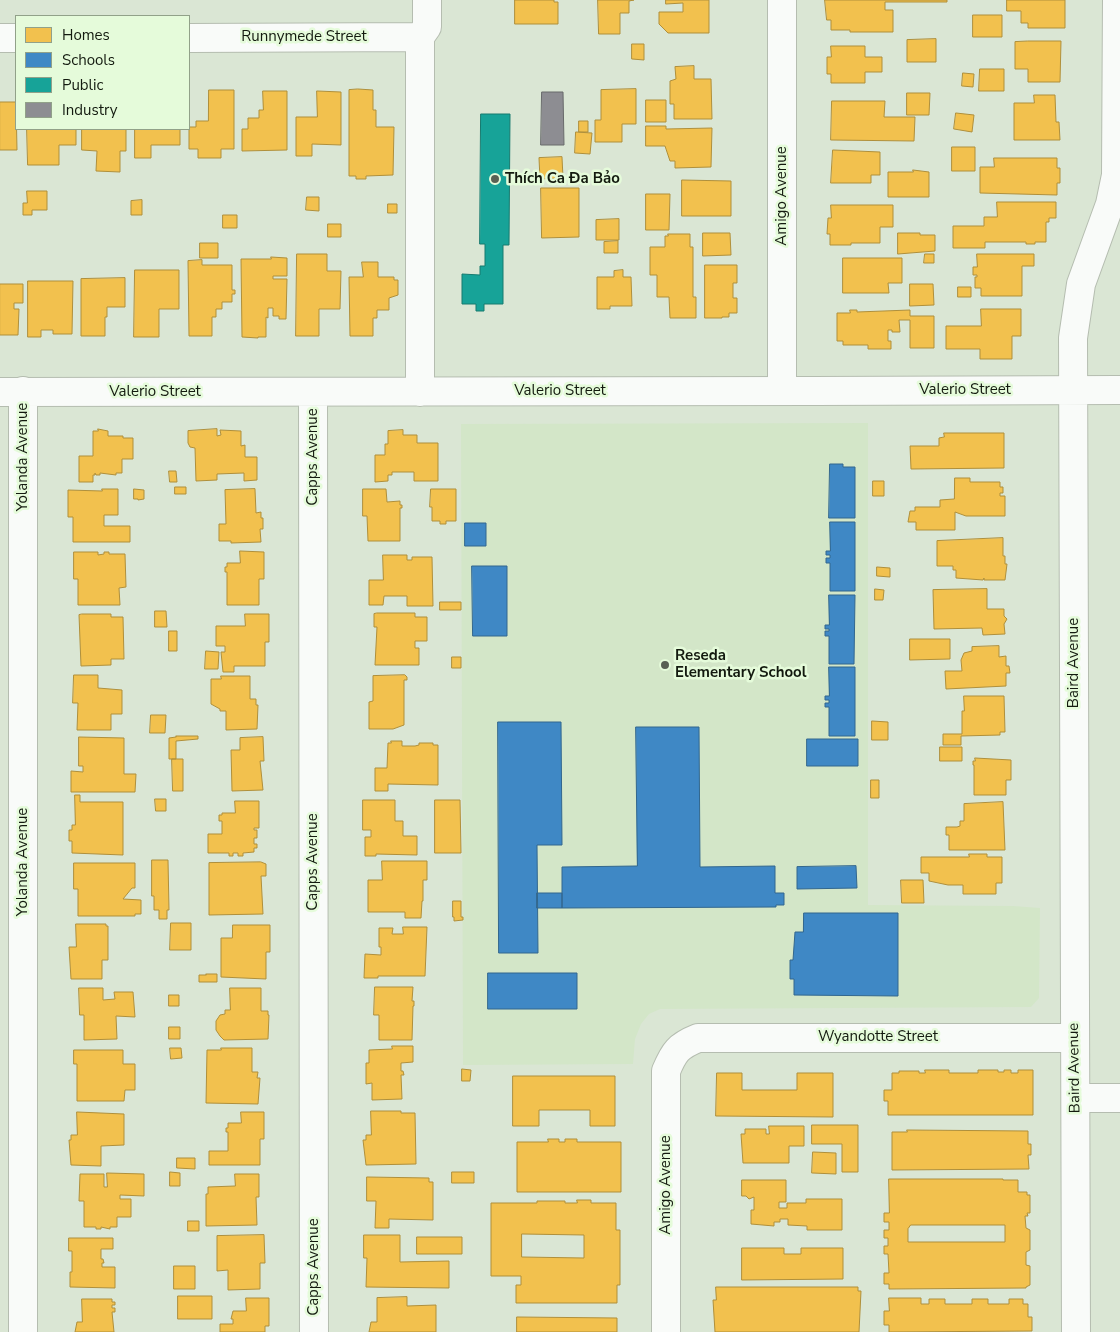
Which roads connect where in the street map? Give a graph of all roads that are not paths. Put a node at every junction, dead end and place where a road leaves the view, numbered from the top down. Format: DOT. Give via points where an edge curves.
graph roads {
  1 [pos="427,0"];
  2 [pos="782,0"];
  3 [pos="1117,0"];
  4 [pos="420,37"];
  5 [pos="0,38"];
  6 [pos="15,38"];
  7 [pos="190,38"];
  8 [pos="1074,390"];
  9 [pos="1120,390"];
  10 [pos="782,391"];
  11 [pos="11,392"];
  12 [pos="313,392"];
  13 [pos="420,392"];
  14 [pos="1075,1038"];
  15 [pos="683,1044"];
  16 [pos="1076,1098"];
  17 [pos="1120,1098"];
  18 [pos="23,1332"];
  19 [pos="314,1332"];
  20 [pos="666,1332"];
  21 [pos="1076,1332"];
  1 -- 4 [label="street" via="427,27"];
  2 -- 10 [label="street, Amigo Avenue"];
  3 -- 8 [label="street, Baird Avenue" via="1116,175 1110,204 1081,284 1074,338"];
  4 -- 7 [label="street, Runnymede Street"];
  4 -- 13 [label="street"];
  5 -- 6 [label="street"];
  8 -- 9 [label="street, Valerio Street"];
  8 -- 10 [label="street, Valerio Street"];
  8 -- 14 [label="street, Baird Avenue"];
  10 -- 13 [label="street, Valerio Street"];
  11 -- 12 [label="street, Valerio Street"];
  11 -- 18 [label="street, Yolanda Avenue"];
  12 -- 13 [label="street, Valerio Street"];
  12 -- 19 [label="street, Capps Avenue"];
  14 -- 15 [label="street, Wyandotte Street" via="698,1038"];
  14 -- 16 [label="street, Baird Avenue"];
  15 -- 20 [label="street, Amigo Avenue" via="672,1055 666,1071"];
  16 -- 17 [label="street"];
  16 -- 21 [label="street, Baird Avenue"];
}
